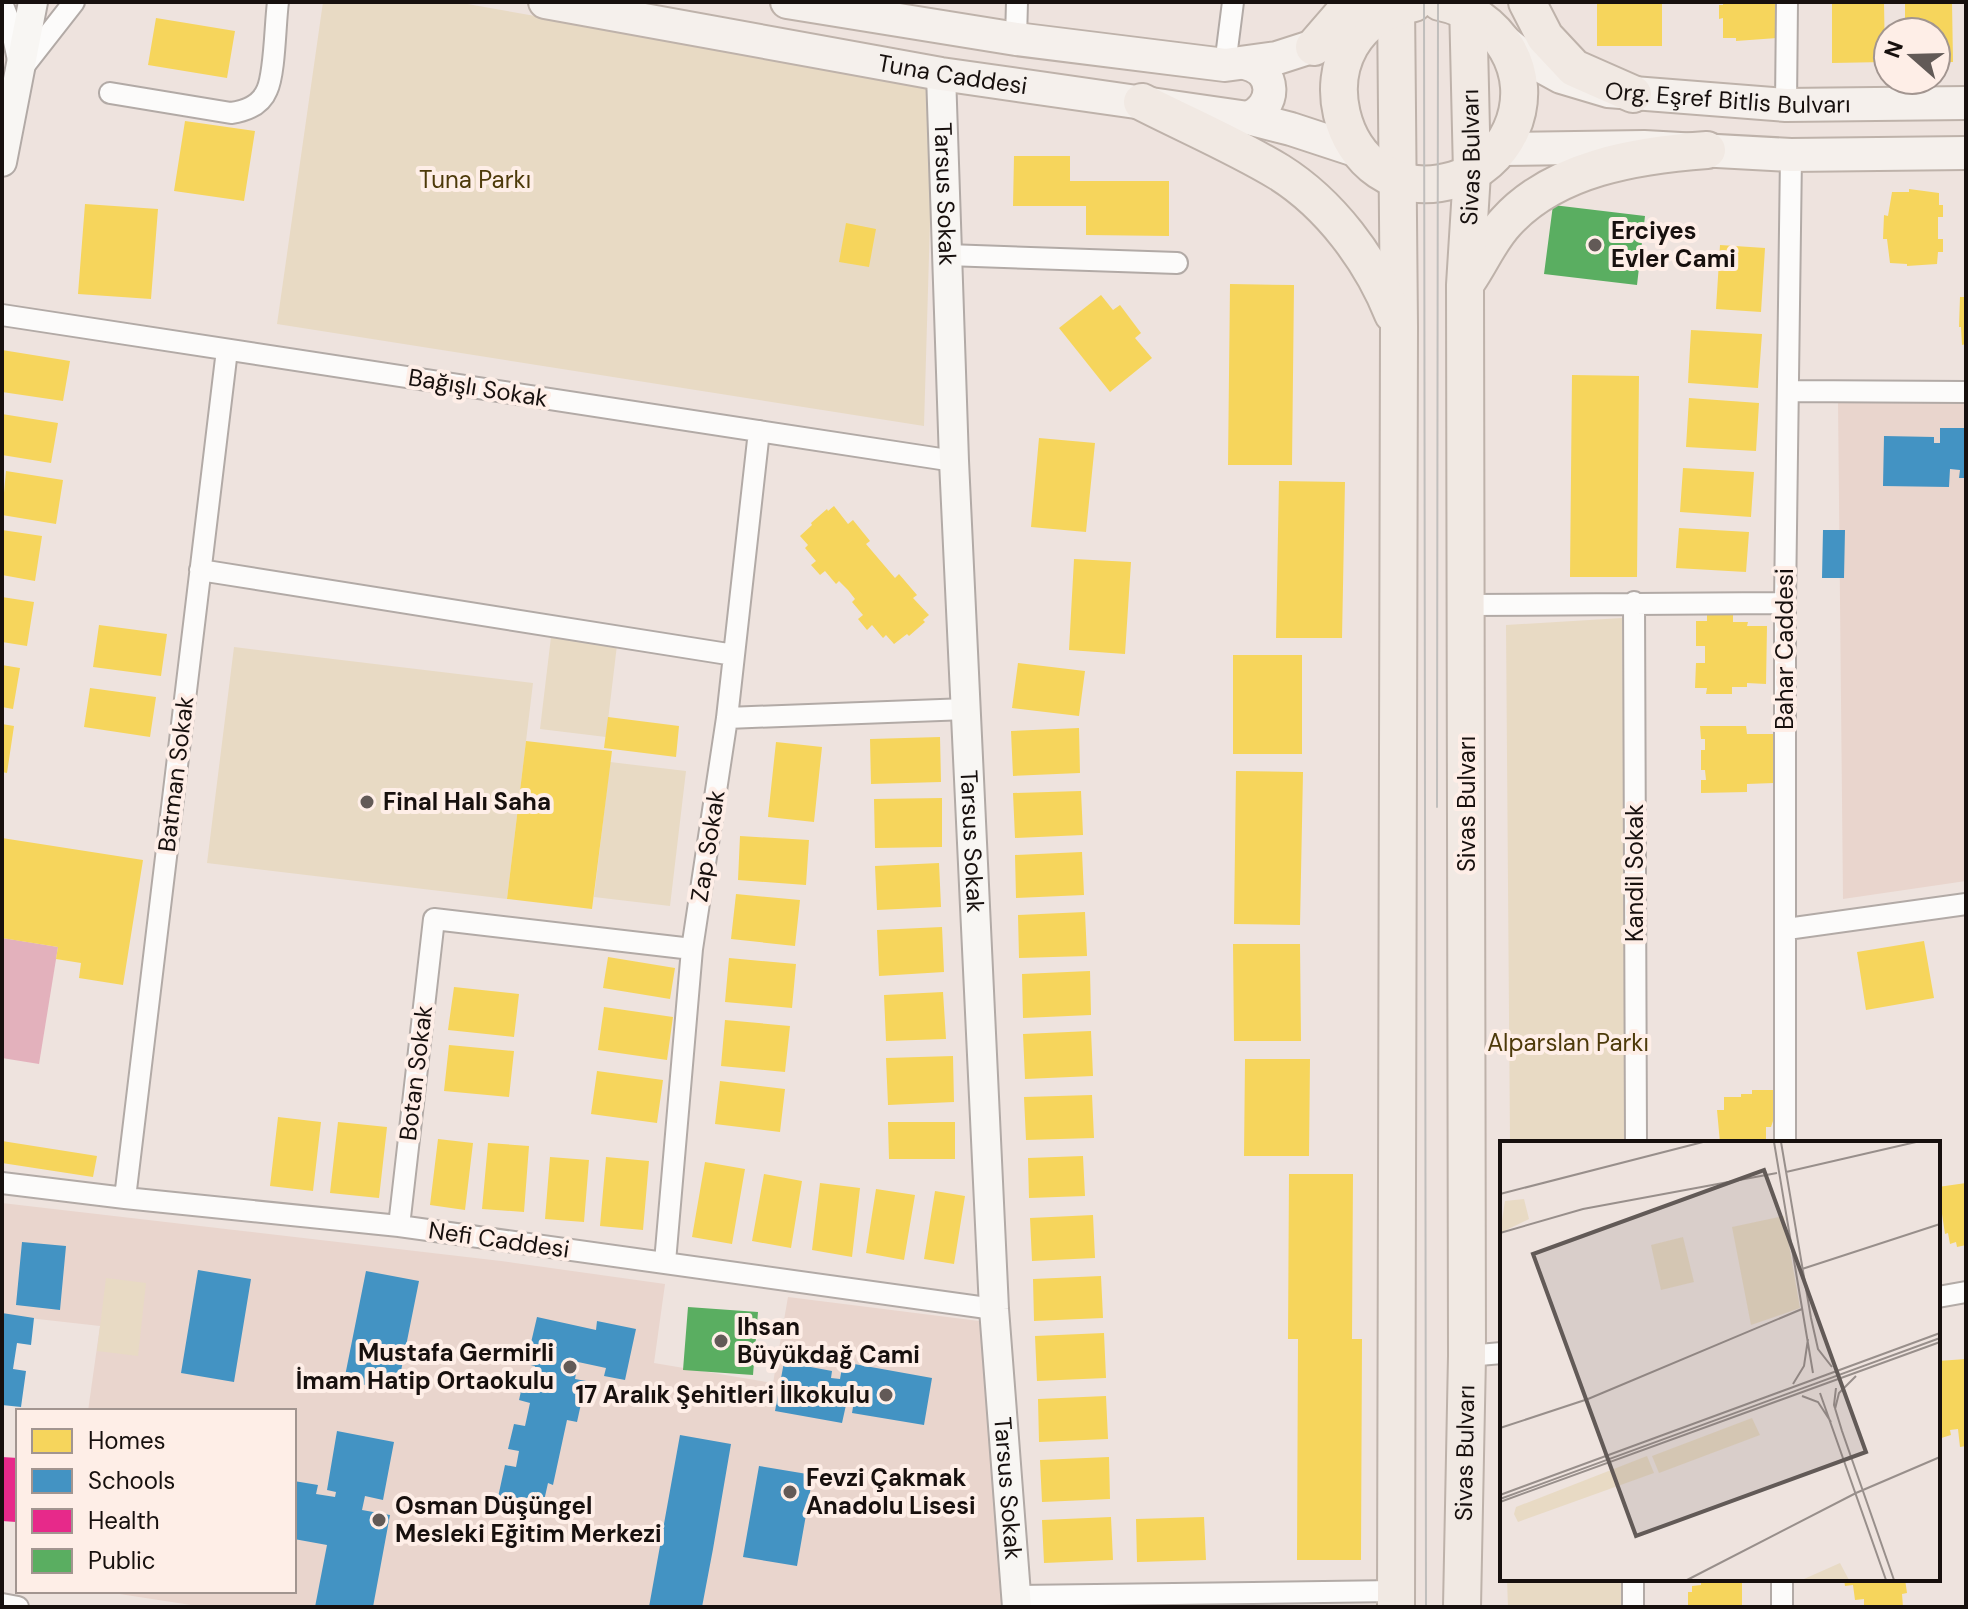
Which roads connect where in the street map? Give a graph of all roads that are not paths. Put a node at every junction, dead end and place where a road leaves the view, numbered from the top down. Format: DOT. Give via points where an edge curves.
graph roads {
  1 [pos="33,2"];
  2 [pos="74,2"];
  3 [pos="278,2"];
  4 [pos="545,2"];
  5 [pos="787,2"];
  6 [pos="1017,2"];
  7 [pos="1233,2"];
  8 [pos="1527,2"];
  9 [pos="1787,2"];
  10 [pos="2,3"];
  11 [pos="1459,5"];
  12 [pos="1386,7"];
  13 [pos="1016,39"];
  14 [pos="1503,40"];
  15 [pos="1314,47"];
  16 [pos="1235,64"];
  17 [pos="19,72"];
  18 [pos="941,74"];
  19 [pos="110,93"];
  20 [pos="1633,94"];
  21 [pos="1142,102"];
  22 [pos="1966,103"];
  23 [pos="1786,105"];
  24 [pos="1248,118"];
  25 [pos="1499,149"];
  26 [pos="1707,150"];
  27 [pos="1358,151"];
  28 [pos="1966,153"];
  29 [pos="1791,155"];
  30 [pos="2,162"];
  31 [pos="1472,173"];
  32 [pos="1396,178"];
  33 [pos="947,255"];
  34 [pos="1177,263"];
  35 [pos="1465,285"];
  36 [pos="2,315"];
  37 [pos="1399,327"];
  38 [pos="227,350"];
  39 [pos="1788,391"];
  40 [pos="1966,392"];
  41 [pos="759,431"];
  42 [pos="954,461"];
  43 [pos="200,570"];
  44 [pos="1634,602"];
  45 [pos="1785,603"];
  46 [pos="1467,605"];
  47 [pos="734,655"];
  48 [pos="967,709"];
  49 [pos="727,718"];
  50 [pos="1966,904"];
  51 [pos="1787,929"];
  52 [pos="692,949"];
  53 [pos="1636,1141"];
  54 [pos="1785,1141"];
  55 [pos="2,1183"];
  56 [pos="125,1198"];
  57 [pos="399,1226"];
  58 [pos="665,1262"];
  59 [pos="1966,1292"];
  60 [pos="1940,1297"];
  61 [pos="994,1309"];
  62 [pos="1484,1354"];
  63 [pos="1633,1581"];
  64 [pos="1782,1581"];
  65 [pos="1396,1599"];
  66 [pos="1017,1602"];
  67 [pos="2,1604"];
  68 [pos="18,1607"];
  69 [pos="1462,1607"];
  70 [pos="1633,1607"];
  71 [pos="1782,1607"];
  1 -- 17 [label="street"];
  2 -- 17 [label="street"];
  3 -- 19 [label="street" via="269,87 247,109 231,113"];
  4 -- 18 [label="main road, Tuna Caddesi"];
  5 -- 13 [label="main road, Tuna Caddesi"];
  6 -- 13 [label="street"];
  7 -- 16 [label="street"];
  8 -- 20 [label="highway" via="1545,37 1574,68"];
  9 -- 23 [label="street"];
  10 -- 17 [label="street"];
  11 -- 14 [label="highway"];
  11 -- 31 [label="highway, Sivas Bulvarı"];
  12 -- 15 [label="highway"];
  12 -- 27 [label="highway" via="1349,48 1338,78 1343,124"];
  12 -- 32 [label="highway"];
  13 -- 16 [label="main road, Tuna Caddesi"];
  14 -- 20 [label="main road, Org. Eşref Bitlis Bulvarı" via="1561,77"];
  14 -- 25 [label="highway" via="1516,68 1519,98 1512,128"];
  15 -- 16 [label="main road, Tuna Caddesi"];
  16 -- 24 [label="main road" via="1252,65 1264,73 1270,87 1263,110"];
  17 -- 30 [label="street"];
  18 -- 21 [label="main road, Tuna Caddesi"];
  18 -- 33 [label="street, Tarsus Sokak"];
  20 -- 23 [label="main road, Org. Eşref Bitlis Bulvarı"];
  21 -- 24 [label="main road, Tuna Caddesi"];
  21 -- 37 [label="highway" via="1279,172 1300,188 1357,248"];
  22 -- 23 [label="main road, Org. Eşref Bitlis Bulvarı"];
  24 -- 27 [label="main road, Tuna Caddesi"];
  25 -- 26 [label="main road"];
  25 -- 31 [label="highway"];
  26 -- 29 [label="main road"];
  26 -- 35 [label="highway" via="1623,161 1551,187 1503,225"];
  27 -- 32 [label="highway"];
  28 -- 29 [label="main road"];
  29 -- 39 [label="street, Bahar Caddesi"];
  31 -- 32 [label="highway" via="1438,183"];
  31 -- 35 [label="highway, Sivas Bulvarı"];
  32 -- 37 [label="highway"];
  33 -- 34 [label="street"];
  33 -- 42 [label="street, Tarsus Sokak"];
  35 -- 46 [label="highway, Sivas Bulvarı"];
  36 -- 38 [label="street, Bağışlı Sokak"];
  37 -- 65 [label="highway"];
  38 -- 41 [label="street, Bağışlı Sokak"];
  38 -- 43 [label="street, Batman Sokak"];
  39 -- 40 [label="street"];
  39 -- 45 [label="street, Bahar Caddesi"];
  41 -- 42 [label="street, Bağışlı Sokak"];
  41 -- 47 [label="street, Zap Sokak"];
  42 -- 48 [label="street, Tarsus Sokak"];
  43 -- 47 [label="street"];
  43 -- 56 [label="street, Batman Sokak"];
  44 -- 45 [label="street"];
  44 -- 46 [label="street"];
  44 -- 53 [label="street, Kandil Sokak"];
  45 -- 51 [label="street, Bahar Caddesi"];
  46 -- 62 [label="highway, Sivas Bulvarı"];
  47 -- 49 [label="street, Zap Sokak"];
  48 -- 49 [label="street"];
  48 -- 61 [label="street, Tarsus Sokak"];
  49 -- 52 [label="street, Zap Sokak"];
  50 -- 51 [label="street"];
  51 -- 54 [label="street, Bahar Caddesi"];
  52 -- 57 [label="street, Botan Sokak" via="434,919"];
  52 -- 58 [label="street, Zap Sokak"];
  55 -- 56 [label="street, Nefi Caddesi"];
  56 -- 57 [label="street, Nefi Caddesi"];
  57 -- 58 [label="street, Nefi Caddesi"];
  58 -- 61 [label="street, Nefi Caddesi"];
  59 -- 60 [label="street"];
  61 -- 66 [label="street, Tarsus Sokak"];
  62 -- 69 [label="highway, Sivas Bulvarı"];
  63 -- 70 [label="street"];
  64 -- 71 [label="street"];
  65 -- 66 [label="street"];
  67 -- 68 [label="street"];
}
